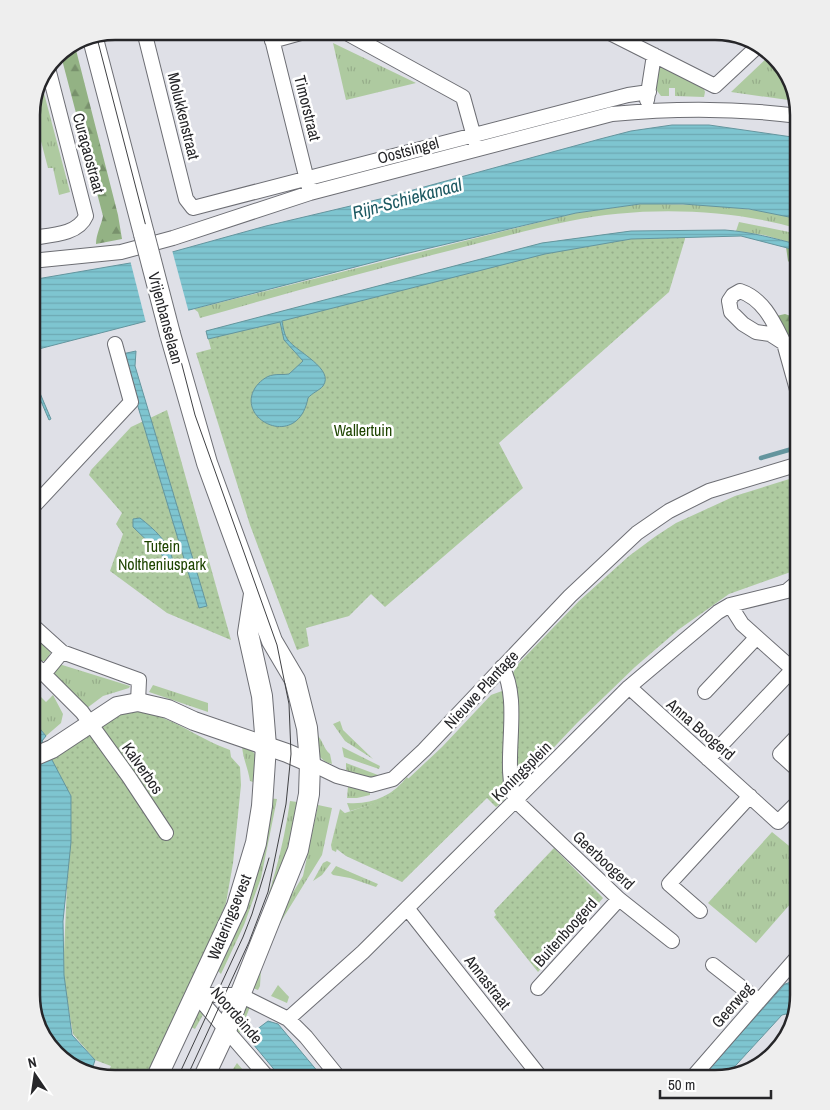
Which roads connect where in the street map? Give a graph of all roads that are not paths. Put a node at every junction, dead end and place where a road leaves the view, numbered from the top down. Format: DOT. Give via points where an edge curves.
graph roads {
  1 [pos="146,40"];
  2 [pos="272,40"];
  3 [pos="358,40"];
  4 [pos="624,40"];
  5 [pos="95,43"];
  6 [pos="753,51"];
  7 [pos="654,55"];
  8 [pos="50,77"];
  9 [pos="715,86"];
  10 [pos="648,92"];
  11 [pos="713,110"];
  12 [pos="646,111"];
  13 [pos="790,115"];
  14 [pos="473,135"];
  15 [pos="477,150"];
  16 [pos="306,179"];
  17 [pos="310,193"];
  18 [pos="193,208"];
  19 [pos="40,236"];
  20 [pos="40,260"];
  21 [pos="784,343"];
  22 [pos="115,344"];
  23 [pos="790,365"];
  24 [pos="790,467"];
  25 [pos="40,499"];
  26 [pos="790,588"];
  27 [pos="254,591"];
  28 [pos="730,605"];
  29 [pos="40,632"];
  30 [pos="756,638"];
  31 [pos="62,652"];
  32 [pos="502,667"];
  33 [pos="790,667"];
  34 [pos="40,670"];
  35 [pos="44,674"];
  36 [pos="790,678"];
  37 [pos="629,687"];
  38 [pos="705,692"];
  39 [pos="138,702"];
  40 [pos="90,724"];
  41 [pos="790,743"];
  42 [pos="266,746"];
  43 [pos="40,754"];
  44 [pos="708,759"];
  45 [pos="310,763"];
  46 [pos="790,763"];
  47 [pos="750,796"];
  48 [pos="516,801"];
  49 [pos="790,810"];
  50 [pos="166,833"];
  51 [pos="619,899"];
  52 [pos="407,908"];
  53 [pos="700,911"];
  54 [pos="672,941"];
  55 [pos="790,964"];
  56 [pos="713,965"];
  57 [pos="538,988"];
  58 [pos="196,995"];
  59 [pos="240,995"];
  60 [pos="758,1001"];
  61 [pos="288,1019"];
  62 [pos="226,1030"];
  63 [pos="160,1070"];
  64 [pos="207,1070"];
  65 [pos="261,1070"];
  66 [pos="332,1070"];
  67 [pos="535,1070"];
  68 [pos="699,1070"];
  1 -- 18 [label="street, Molukkenstraat" via="186,199"];
  2 -- 16 [label="street, Timorstraat"];
  3 -- 14 [label="street" via="463,97"];
  4 -- 7 [label="street"];
  5 -- 27 [label="main road, Vrijenbanselaan, bridge" via="206,463"];
  6 -- 9 [label="street"];
  7 -- 9 [label="street"];
  7 -- 10 [label="street"];
  8 -- 19 [label="street, Curaçaostraat" via="86,216 83,224 69,231"];
  9 -- 11 [label="street"];
  10 -- 12 [label="street"];
  10 -- 14 [label="street, Oostsingel"];
  11 -- 12 [label="street, Oostsingel"];
  11 -- 13 [label="street, Oostsingel"];
  12 -- 15 [label="street, Oostsingel" via="612,114"];
  14 -- 15 [label="street"];
  14 -- 16 [label="street, Oostsingel"];
  15 -- 17 [label="street, Oostsingel"];
  16 -- 17 [label="street, Timorstraat"];
  16 -- 18 [label="street, Oostsingel"];
  17 -- 20 [label="street, Oostsingel" via="122,252"];
  21 -- 23 [label="street"];
  22 -- 25 [label="street" via="131,402"];
  24 -- 32 [label="street, Nieuwe Plantage" via="709,491 669,511 637,533"];
  26 -- 28 [label="street, Koningsplein"];
  27 -- 42 [label="main road, Vrijenbanselaan" via="248,633 262,696"];
  27 -- 45 [label="main road, Vrijenbanselaan" via="272,641 295,680 307,728"];
  28 -- 30 [label="street"];
  28 -- 37 [label="street, Koningsplein"];
  29 -- 31 [label="street"];
  30 -- 33 [label="street"];
  30 -- 38 [label="street"];
  31 -- 35 [label="street"];
  31 -- 39 [label="street" via="139,680"];
  32 -- 45 [label="street, Nieuwe Plantage" via="393,779 371,785 337,776"];
  32 -- 48 [label="street" via="508,678 511,790"];
  34 -- 35 [label="street"];
  35 -- 40 [label="street"];
  36 -- 44 [label="street"];
  37 -- 44 [label="street, Anna Boogerd"];
  37 -- 48 [label="street, Koningsplein"];
  39 -- 40 [label="street, Nieuwe Plantage" via="117,706"];
  39 -- 42 [label="street, Nieuwe Plantage" via="168,708 194,721"];
  40 -- 43 [label="street, Nieuwe Plantage"];
  40 -- 50 [label="street, Kalverbos"];
  41 -- 46 [label="street" via="780,754"];
  42 -- 45 [label="street, Nieuwe Plantage"];
  42 -- 58 [label="main road, Wateringsevest" via="262,806 252,862 237,906"];
  44 -- 47 [label="street, Anna Boogerd"];
  45 -- 59 [label="main road" via="309,794 298,850"];
  47 -- 49 [label="street, Anna Boogerd" via="778,822"];
  47 -- 53 [label="street" via="669,884"];
  48 -- 51 [label="street, Geerboogerd"];
  48 -- 52 [label="street, Koningsplein"];
  51 -- 54 [label="street, Geerboogerd"];
  51 -- 57 [label="street, Buitenboogerd"];
  52 -- 61 [label="street, Koningsplein"];
  52 -- 67 [label="street, Annastraat"];
  55 -- 60 [label="street, Geerweg"];
  56 -- 60 [label="street"];
  58 -- 59 [label="street, Noordeinde"];
  58 -- 62 [label="street, Noordeinde"];
  58 -- 63 [label="main road, Wateringsevest"];
  59 -- 61 [label="street, Noordeinde"];
  59 -- 62 [label="main road"];
  60 -- 68 [label="street, Geerweg"];
  61 -- 66 [label="street, Noordeinde"];
  62 -- 64 [label="main road"];
  62 -- 65 [label="street, Noordeinde"];
}
